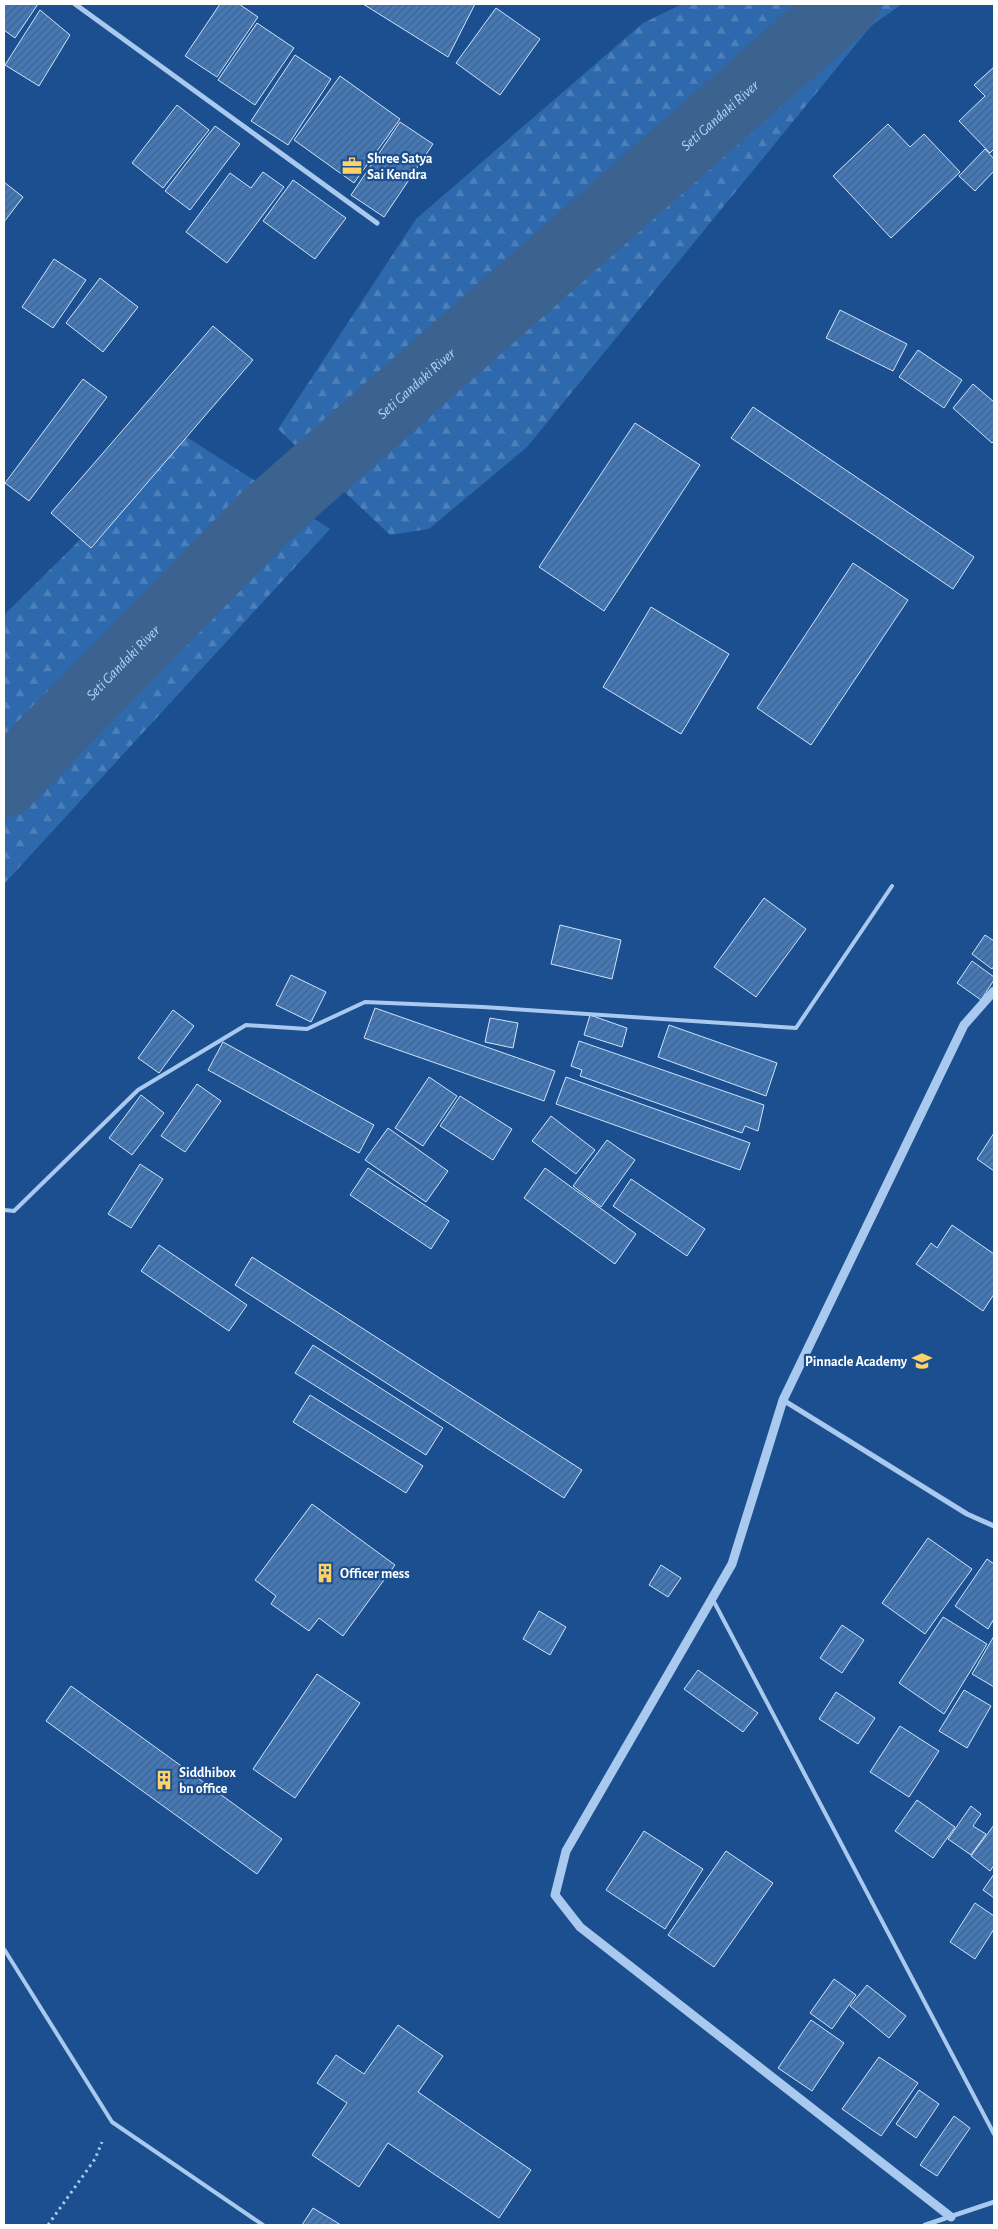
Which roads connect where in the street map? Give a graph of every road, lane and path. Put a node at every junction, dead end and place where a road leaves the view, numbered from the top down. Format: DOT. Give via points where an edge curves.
graph roads {
  1 [pos="75,4"];
  2 [pos="377,223"];
  3 [pos="892,886"];
  4 [pos="994,991"];
  5 [pos="4,1210"];
  6 [pos="782,1400"];
  7 [pos="994,1526"];
  8 [pos="712,1598"];
  9 [pos="4,1950"];
  10 [pos="112,2122"];
  11 [pos="994,2134"];
  12 [pos="994,2202"];
  13 [pos="951,2216"];
  14 [pos="48,2225"];
  15 [pos="263,2225"];
  16 [pos="925,2225"];
  1 -- 2 [label="street"];
  3 -- 5 [label="lane" via="796,1028 364,1002 306,1029 246,1025 138,1090 14,1211"];
  4 -- 6 [label="street" via="964,1025"];
  6 -- 7 [label="street" via="966,1514"];
  6 -- 8 [label="street" via="732,1564"];
  8 -- 11 [label="lane"];
  8 -- 13 [label="street" via="566,1851 555,1895 580,1927"];
  9 -- 10 [label="lane"];
  10 -- 14 [label="path" via="95,2159"];
  10 -- 15 [label="lane"];
  12 -- 13 [label="street"];
  13 -- 16 [label="street"];
}
